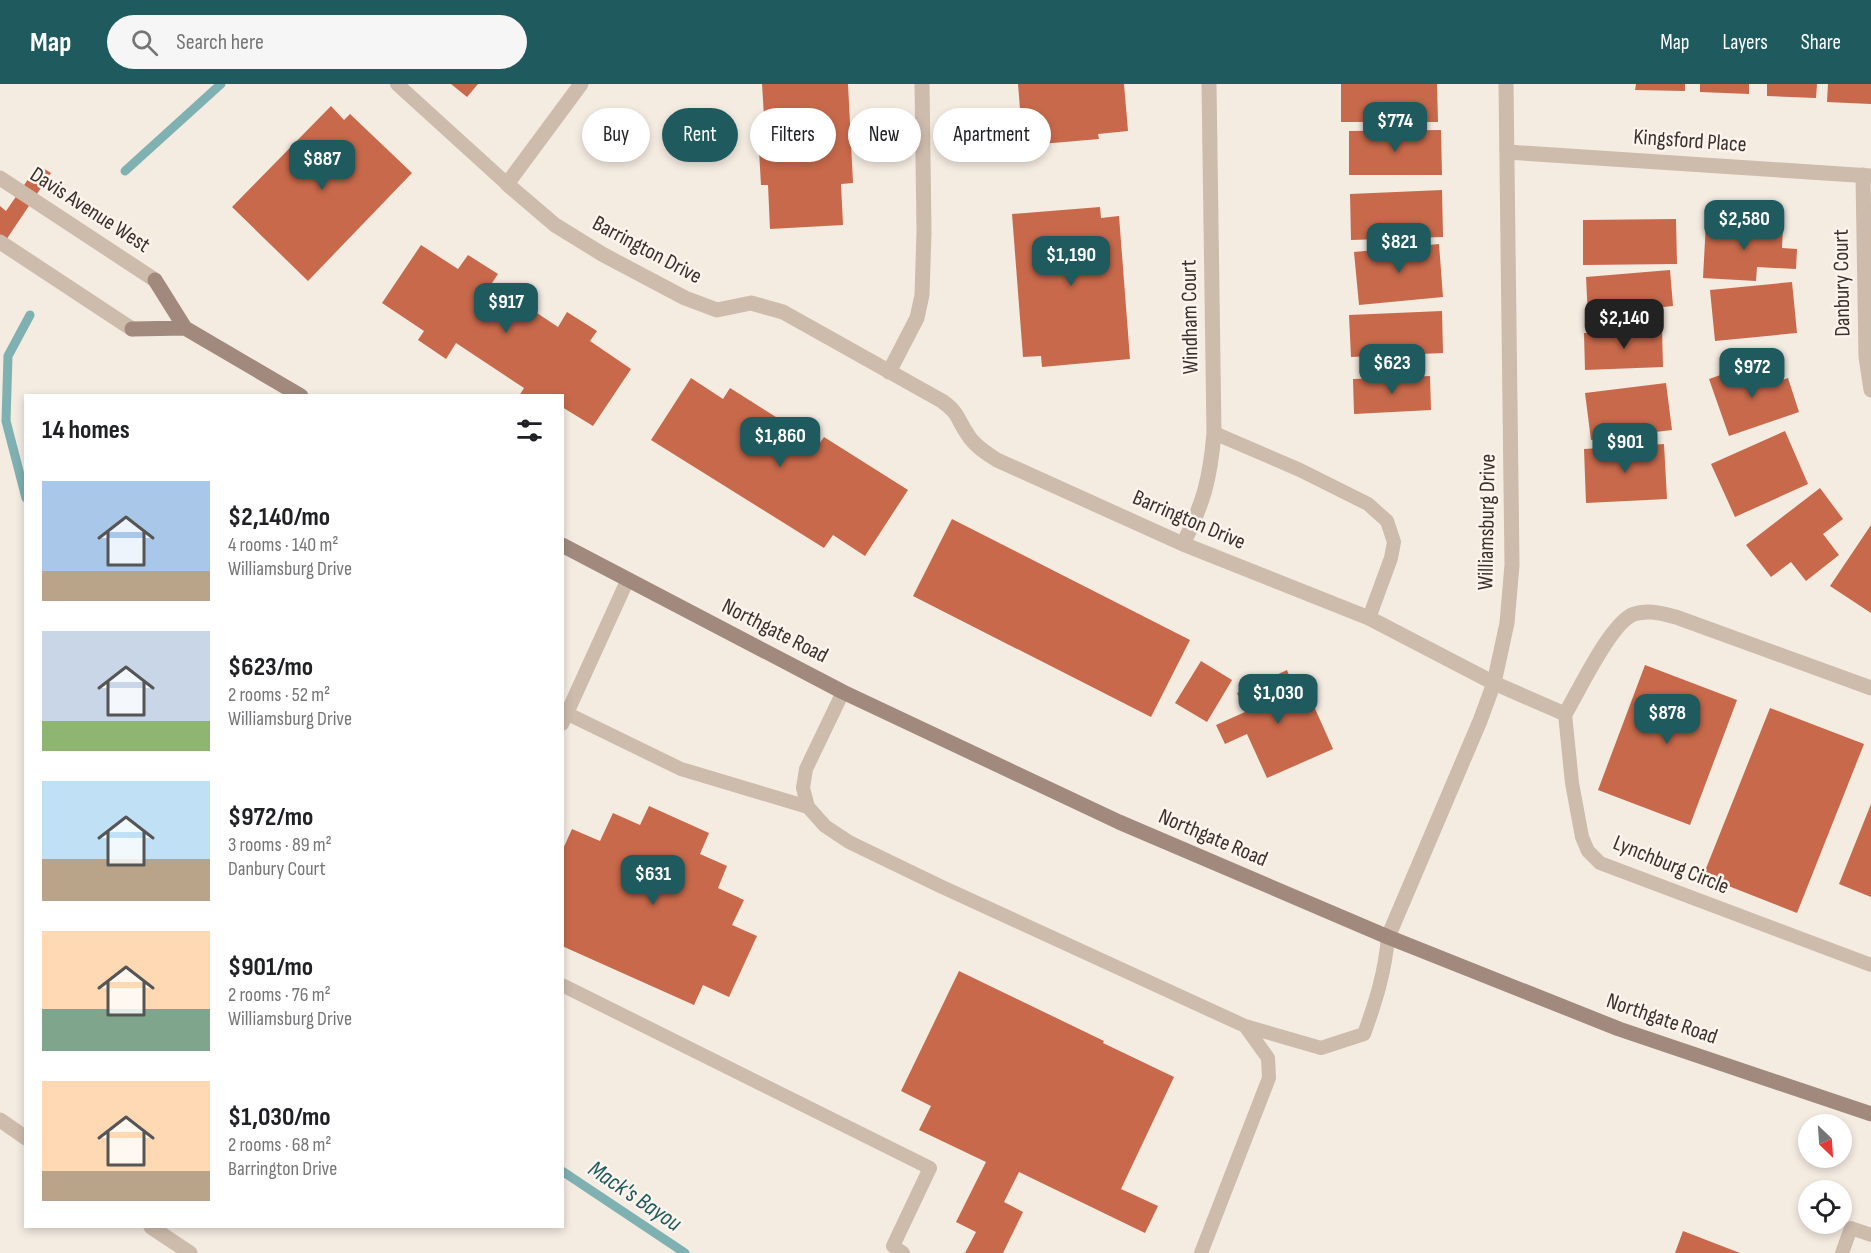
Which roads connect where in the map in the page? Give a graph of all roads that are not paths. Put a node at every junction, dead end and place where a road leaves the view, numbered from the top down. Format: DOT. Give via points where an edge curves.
graph roads {
  1 [pos="397,84"];
  2 [pos="581,84"];
  3 [pos="922,84"];
  4 [pos="1209,84"];
  5 [pos="1506,84"];
  6 [pos="1507,152"];
  7 [pos="1867,175"];
  8 [pos="0,178"];
  9 [pos="507,184"];
  10 [pos="0,242"];
  11 [pos="155,280"];
  12 [pos="185,328"];
  13 [pos="132,329"];
  14 [pos="889,372"];
  15 [pos="1871,390"];
  16 [pos="298,394"];
  17 [pos="1214,433"];
  18 [pos="1183,544"];
  19 [pos="564,546"];
  20 [pos="628,579"];
  21 [pos="1369,618"];
  22 [pos="1494,683"];
  23 [pos="1871,688"];
  24 [pos="843,692"];
  25 [pos="1565,714"];
  26 [pos="565,719"];
  27 [pos="808,807"];
  28 [pos="1388,937"];
  29 [pos="1871,965"];
  30 [pos="564,987"];
  31 [pos="1245,1026"];
  32 [pos="1871,1114"];
  33 [pos="0,1120"];
  34 [pos="24,1137"];
  35 [pos="152,1228"];
  36 [pos="1871,1235"];
  37 [pos="190,1253"];
  38 [pos="903,1253"];
  39 [pos="1201,1253"];
  40 [pos="1842,1253"];
  1 -- 9 [label="lane"];
  2 -- 9 [label="street"];
  3 -- 14 [label="street" via="922,295 917,318"];
  4 -- 17 [label="street, Windham Court"];
  5 -- 6 [label="street, Williamsburg Drive"];
  6 -- 7 [label="street, Kingsford Place"];
  6 -- 22 [label="street, Williamsburg Drive" via="1512,565 1507,623"];
  7 -- 15 [label="street, Danbury Court" via="1866,357"];
  8 -- 11 [label="street, Davis Avenue West"];
  9 -- 14 [label="street, Barrington Drive" via="555,225 685,298 717,310 751,303 766,306"];
  10 -- 13 [label="street"];
  11 -- 12 [label="main road"];
  12 -- 13 [label="main road"];
  12 -- 16 [label="main road"];
  14 -- 18 [label="street, Barrington Drive" via="942,400 954,410 968,435 997,460"];
  17 -- 18 [label="street, Windham Court" via="1205,494"];
  17 -- 21 [label="lane" via="1368,504 1387,521 1394,542"];
  18 -- 21 [label="street, Barrington Drive"];
  19 -- 20 [label="main road, Northgate Road"];
  20 -- 24 [label="main road, Northgate Road"];
  20 -- 26 [label="lane"];
  21 -- 22 [label="street, Barrington Drive"];
  22 -- 25 [label="street"];
  22 -- 28 [label="street, Williamsburg Drive"];
  23 -- 25 [label="street" via="1648,611 1635,614 1617,627"];
  24 -- 27 [label="lane" via="806,769 803,788"];
  24 -- 28 [label="main road, Northgate Road" via="1119,822"];
  25 -- 29 [label="lane, Lynchburg Circle" via="1582,837 1588,851 1600,863"];
  26 -- 27 [label="lane" via="681,769"];
  27 -- 31 [label="lane" via="825,826 849,842"];
  28 -- 31 [label="lane" via="1379,995 1364,1034 1321,1048"];
  28 -- 32 [label="main road, Northgate Road" via="1619,1029"];
  30 -- 38 [label="lane" via="930,1168 893,1246"];
  31 -- 39 [label="lane" via="1268,1058 1269,1078"];
  33 -- 34 [label="street"];
  35 -- 37 [label="street"];
  36 -- 40 [label="lane" via="1851,1228"];
}
